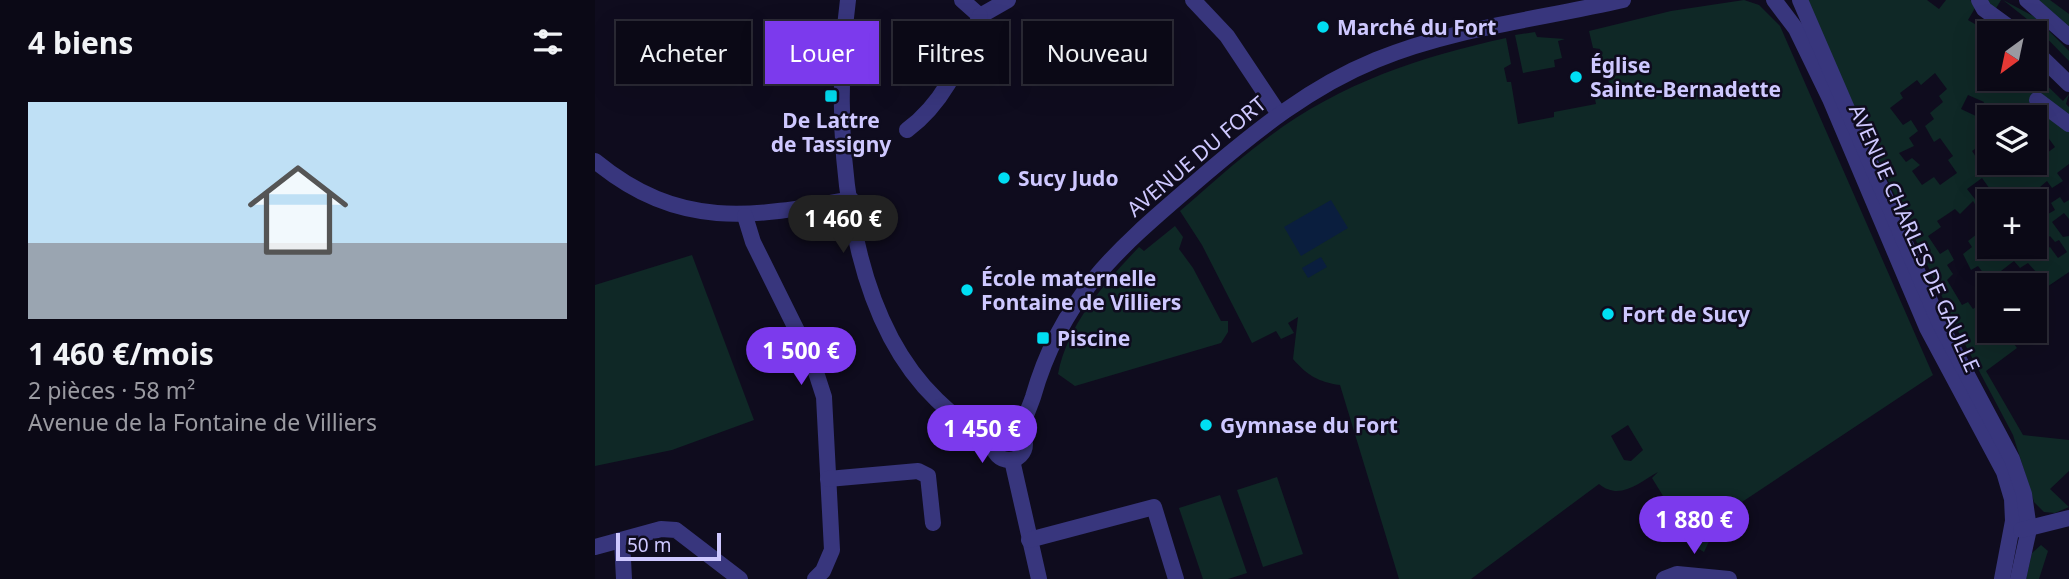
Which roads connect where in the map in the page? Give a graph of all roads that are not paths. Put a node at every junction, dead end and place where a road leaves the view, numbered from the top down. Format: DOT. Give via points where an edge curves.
graph roads {
  1 [pos="848,0"];
  2 [pos="962,0"];
  3 [pos="1008,0"];
  4 [pos="1193,0"];
  5 [pos="1623,0"];
  6 [pos="1774,0"];
  7 [pos="1800,0"];
  8 [pos="2027,0"];
  9 [pos="1979,1"];
  10 [pos="980,16"];
  11 [pos="2003,21"];
  12 [pos="2069,37"];
  13 [pos="2047,63"];
  14 [pos="2069,84"];
  15 [pos="2037,100"];
  16 [pos="1279,114"];
  17 [pos="2069,124"];
  18 [pos="907,130"];
  19 [pos="595,161"];
  20 [pos="851,199"];
  21 [pos="745,216"];
  22 [pos="1021,432"];
  23 [pos="994,437"];
  24 [pos="1012,460"];
  25 [pos="828,479"];
  26 [pos="2069,518"];
  27 [pos="933,523"];
  28 [pos="2029,529"];
  29 [pos="2012,530"];
  30 [pos="622,540"];
  31 [pos="1029,540"];
  32 [pos="595,547"];
  33 [pos="624,579"];
  34 [pos="740,579"];
  35 [pos="815,579"];
  36 [pos="1039,579"];
  37 [pos="1176,579"];
  38 [pos="1664,579"];
  39 [pos="1729,579"];
  40 [pos="2002,579"];
  41 [pos="2018,579"];
  1 -- 20 [label="street" via="841,86 843,157"];
  2 -- 10 [label="street"];
  3 -- 10 [label="street"];
  4 -- 16 [label="street" via="1227,36"];
  5 -- 16 [label="street, AVENUE DU FORT" via="1441,39 1376,60"];
  6 -- 29 [label="street, AVENUE CHARLES DE GAULLE" via="1796,29 1927,328 2004,472 2012,499"];
  7 -- 28 [label="street, AVENUE CHARLES DE GAULLE" via="1940,324 2012,459"];
  8 -- 12 [label="street"];
  9 -- 11 [label="street"];
  10 -- 18 [label="street" via="957,69 929,113"];
  13 -- 14 [label="street"];
  15 -- 17 [label="street"];
  16 -- 22 [label="street, AVENUE DU FORT" via="1145,225 1098,271 1055,337"];
  19 -- 21 [label="street" via="636,190 687,211"];
  20 -- 21 [label="street"];
  20 -- 23 [label="street" via="857,240 888,335 942,406 974,432"];
  21 -- 25 [label="street" via="753,242 813,363 824,397"];
  22 -- 23 [label="street" via="1007,427"];
  22 -- 24 [label="street" via="1025,446"];
  23 -- 24 [label="street" via="997,455"];
  24 -- 31 [label="street"];
  25 -- 27 [label="street" via="918,471 928,476"];
  25 -- 35 [label="street" via="832,550"];
  26 -- 28 [label="street"];
  28 -- 29 [label="street"];
  28 -- 41 [label="street, AVENUE CHARLES DE GAULLE"];
  29 -- 40 [label="street, AVENUE CHARLES DE GAULLE"];
  30 -- 32 [label="street"];
  30 -- 33 [label="street"];
  30 -- 34 [label="street" via="676,530"];
  31 -- 36 [label="street"];
  31 -- 37 [label="street" via="1154,508"];
  38 -- 39 [label="street" via="1677,574"];
}
